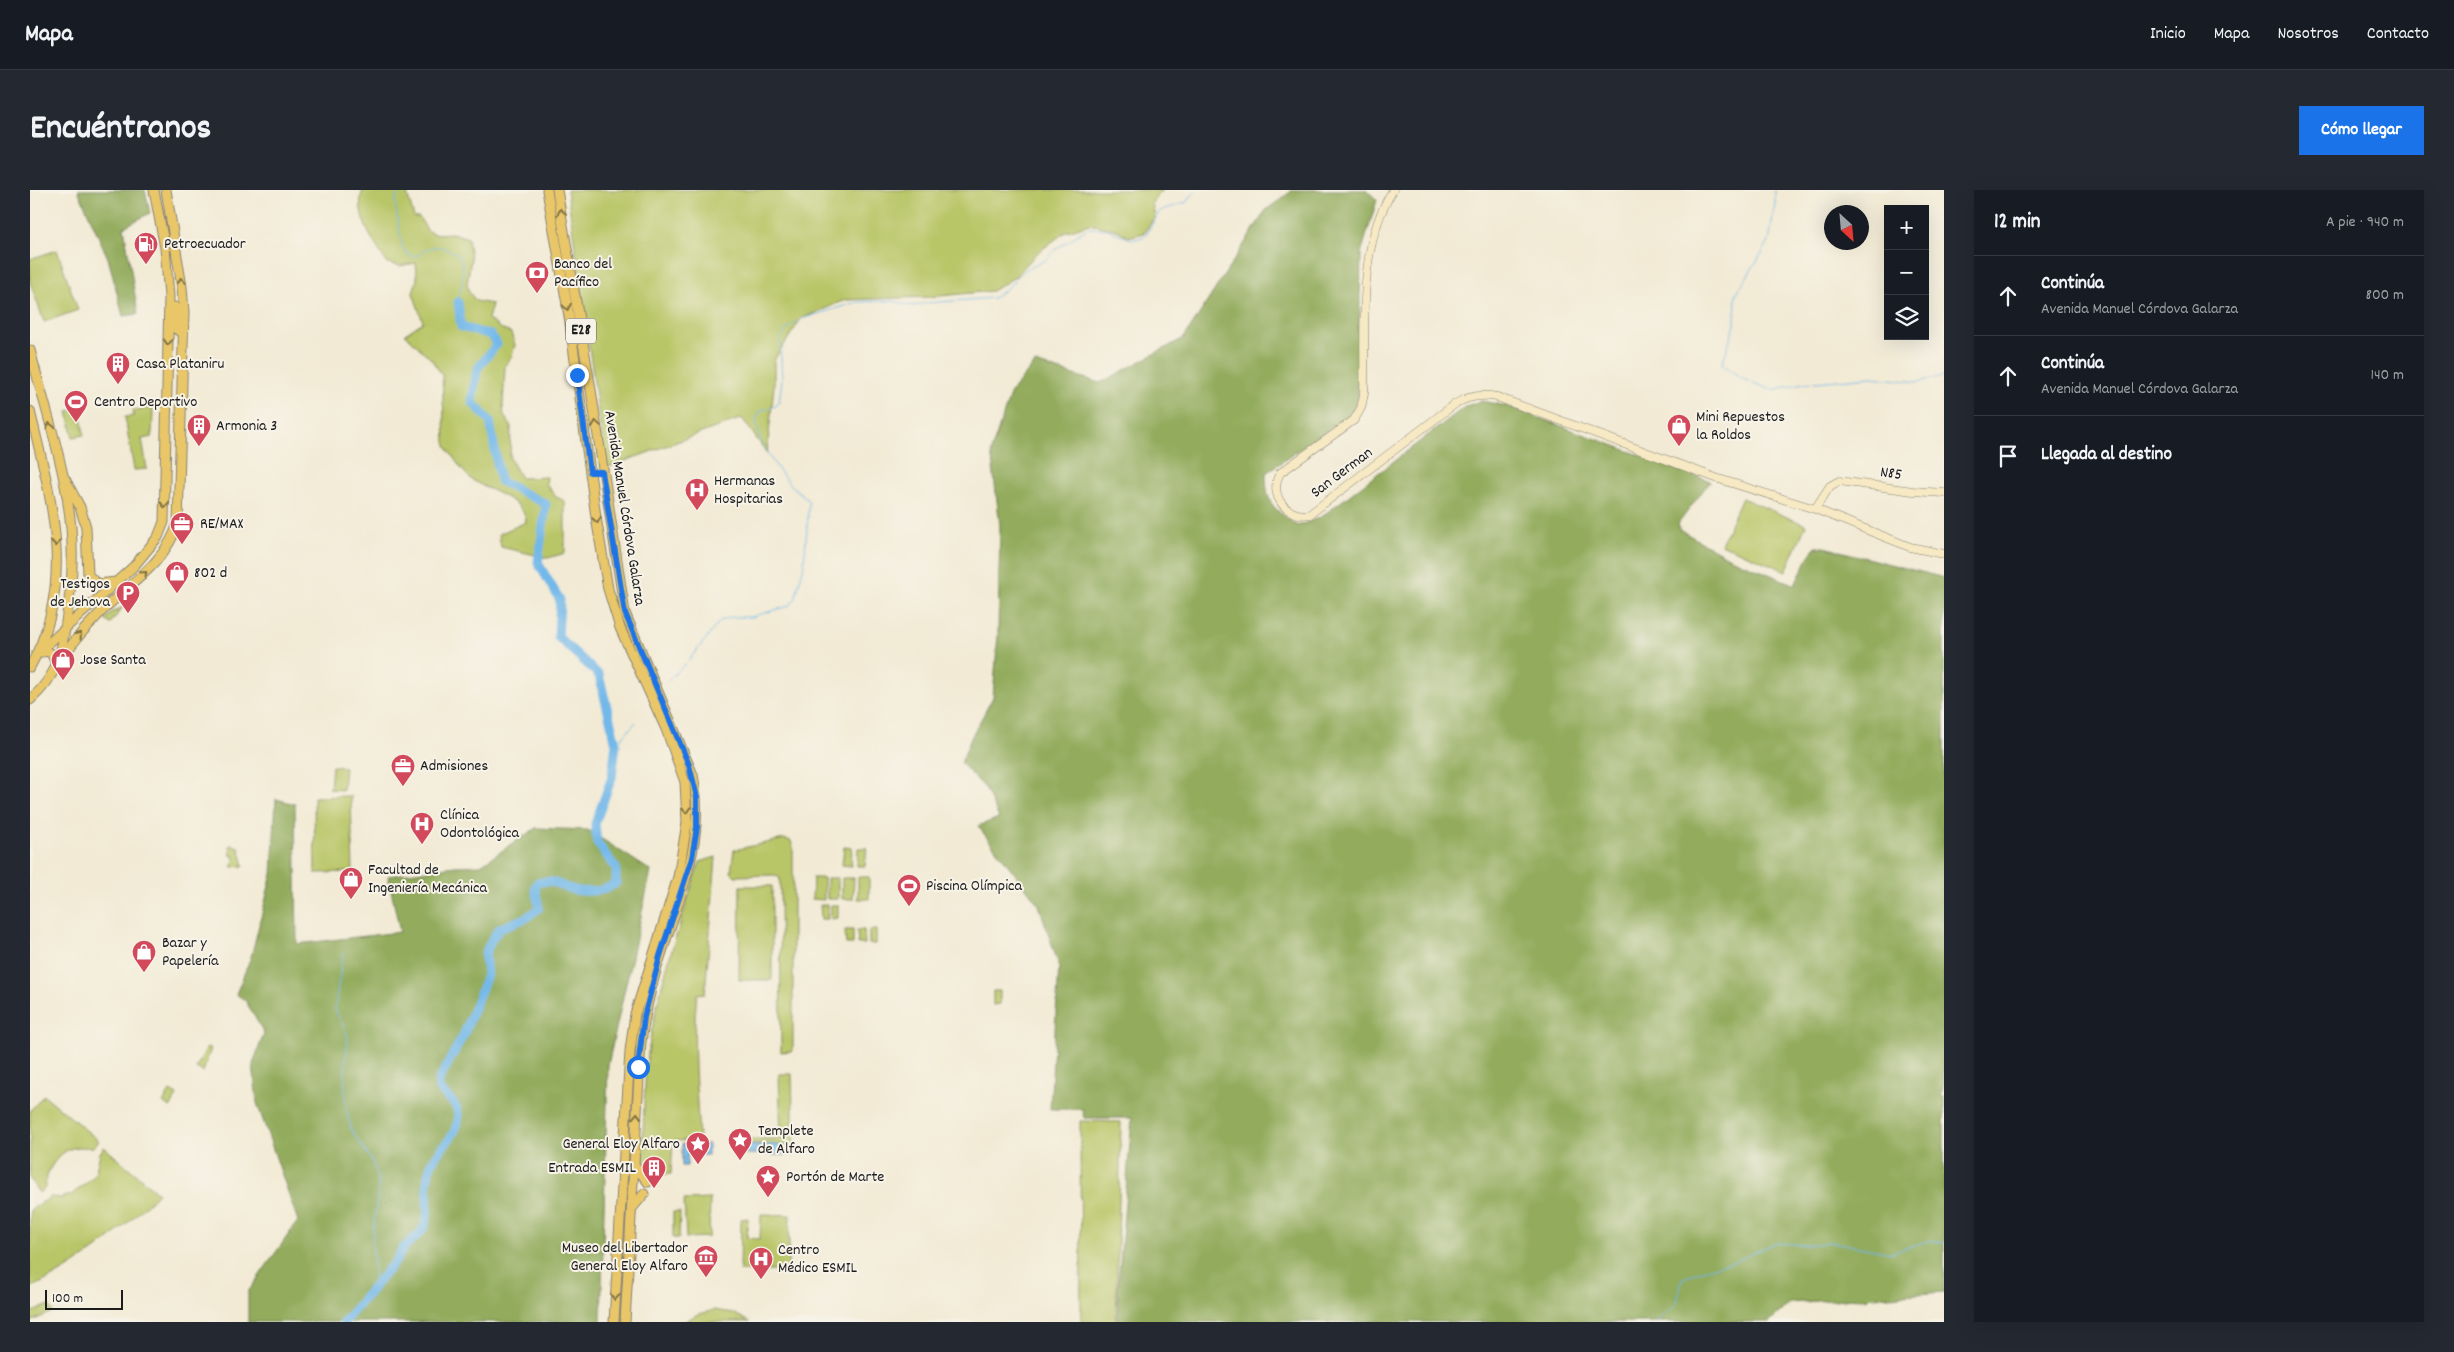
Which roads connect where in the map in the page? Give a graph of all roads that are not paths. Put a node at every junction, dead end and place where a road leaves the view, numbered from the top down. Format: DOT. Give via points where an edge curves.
graph roads {
  1 [pos="154,190"];
  2 [pos="547,190"];
  3 [pos="557,190"];
  4 [pos="1393,190"];
  5 [pos="166,191"];
  6 [pos="560,240"];
  7 [pos="167,273"];
  8 [pos="183,330"];
  9 [pos="30,350"];
  10 [pos="30,411"];
  11 [pos="590,472"];
  12 [pos="602,472"];
  13 [pos="62,473"];
  14 [pos="1944,493"];
  15 [pos="1815,510"];
  16 [pos="1944,554"];
  17 [pos="116,582"];
  18 [pos="65,628"];
  19 [pos="38,653"];
  20 [pos="30,667"];
  21 [pos="57,667"];
  22 [pos="30,686"];
  23 [pos="651,688"];
  24 [pos="42,689"];
  25 [pos="30,700"];
  26 [pos="669,728"];
  27 [pos="635,1165"];
  28 [pos="648,1182"];
  29 [pos="644,1194"];
  30 [pos="632,1207"];
  31 [pos="614,1322"];
  32 [pos="625,1322"];
  1 -- 7 [label="main road"];
  2 -- 6 [label="main road, Avenida Manuel Córdova Galarza / E28"];
  6 -- 3 [label="main road, Avenida Manuel Córdova Galarza / E28, one-way"];
  4 -- 15 [label="main road, San German" via="1375,229 1366,276 1361,408 1354,420 1280,473 1276,491 1285,508 1297,514 1310,514 1455,404 1487,395"];
  8 -- 5 [label="main road, one-way" via="182,287"];
  6 -- 11 [label="main road, Avenida Manuel Córdova Galarza / E28, one-way"];
  12 -- 6 [label="main road, Avenida Manuel Córdova Galarza / E28, one-way" via="591,390"];
  7 -- 8 [label="main road" via="174,291 175,328"];
  7 -- 17 [label="main road, one-way" via="164,522 158,538"];
  21 -- 8 [label="main road, one-way" via="81,632 154,565 174,535 179,514"];
  13 -- 9 [label="main road, one-way"];
  10 -- 19 [label="main road, one-way" via="56,527 54,596"];
  11 -- 12 [label="main road"];
  11 -- 23 [label="main road, Avenida Manuel Córdova Galarza / E28, one-way" via="608,590 620,628"];
  12 -- 23 [label="main road, Avenida Manuel Córdova Galarza / E28" via="625,613"];
  13 -- 17 [label="main road" via="80,507 86,527 88,575 97,584"];
  13 -- 18 [label="main road" via="72,565"];
  14 -- 15 [label="main road, N85" via="1839,481 1834,483"];
  15 -- 16 [label="main road" via="1910,547"];
  17 -- 18 [label="main road"];
  18 -- 19 [label="main road"];
  18 -- 21 [label="main road"];
  19 -- 20 [label="main road"];
  19 -- 21 [label="main road" via="52,654"];
  21 -- 24 [label="main road"];
  22 -- 24 [label="main road" via="35,690"];
  23 -- 26 [label="main road, Avenida Manuel Córdova Galarza / E28"];
  24 -- 25 [label="main road"];
  27 -- 26 [label="main road, Avenida Manuel Córdova Galarza / E28, one-way" via="638,1067 644,1017 695,843 697,810 694,780"];
  26 -- 31 [label="main road, Avenida Manuel Córdova Galarza / E28, one-way" via="685,782 687,823 678,877 635,1014"];
  27 -- 28 [label="main road"];
  27 -- 30 [label="main road, Avenida Manuel Córdova Galarza / E28"];
  29 -- 30 [label="main road"];
  30 -- 32 [label="main road, Avenida Manuel Córdova Galarza / E28"];
}
